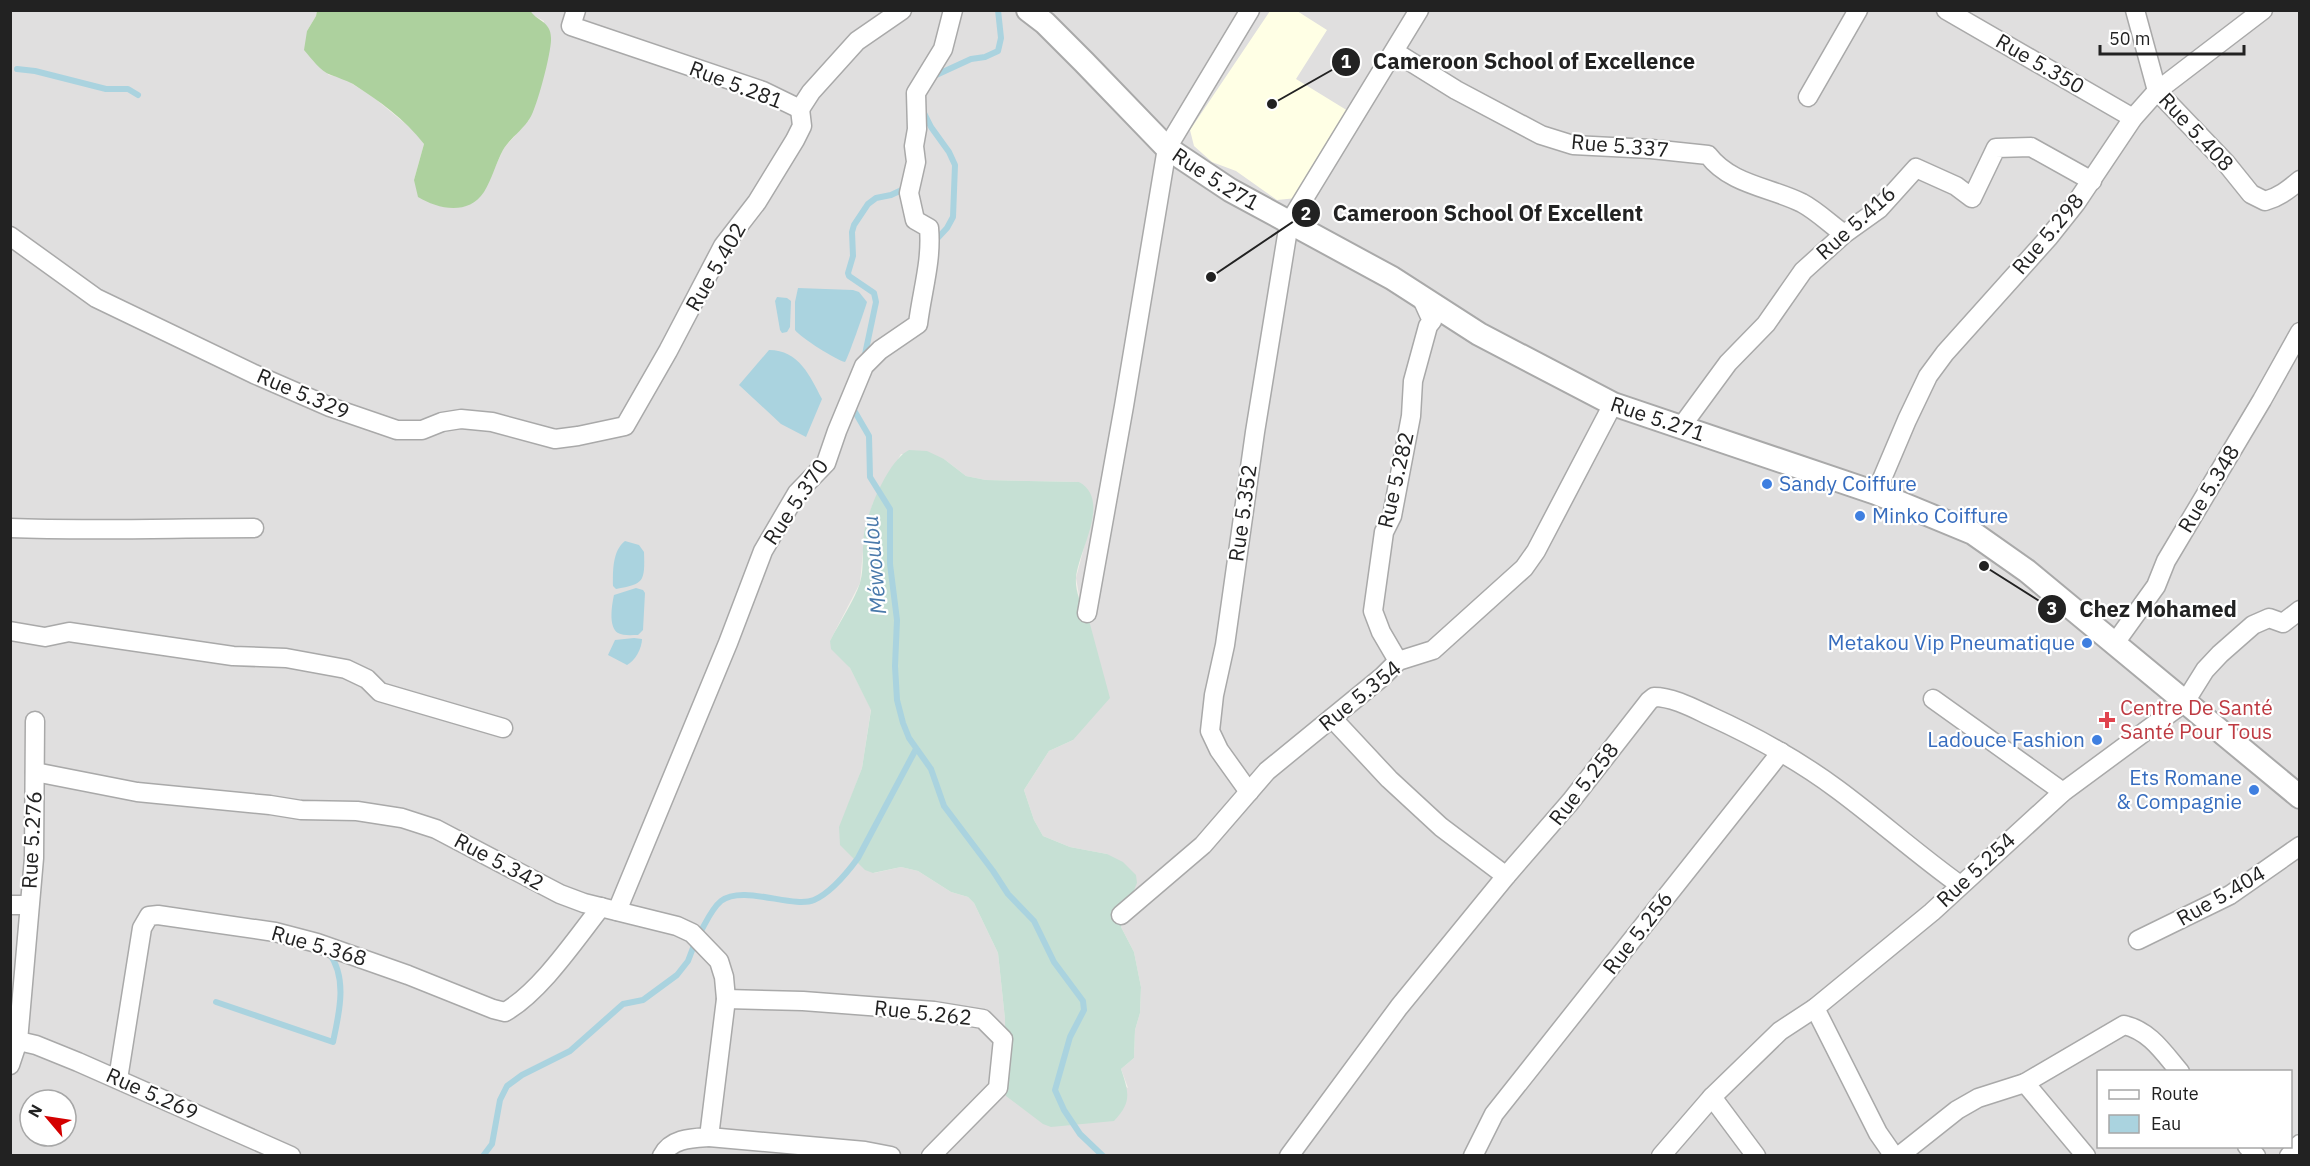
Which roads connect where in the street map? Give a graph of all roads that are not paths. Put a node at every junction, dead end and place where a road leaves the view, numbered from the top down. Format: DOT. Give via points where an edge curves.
graph roads {
  1 [pos="902,10"];
  2 [pos="953,10"];
  3 [pos="1250,10"];
  4 [pos="1419,10"];
  5 [pos="1858,10"];
  6 [pos="1946,10"];
  7 [pos="2135,10"];
  8 [pos="2264,10"];
  9 [pos="1042,15"];
  10 [pos="1965,16"];
  11 [pos="573,18"];
  12 [pos="1395,52"];
  13 [pos="2157,91"];
  14 [pos="1808,98"];
  15 [pos="800,109"];
  16 [pos="2133,118"];
  17 [pos="1167,148"];
  18 [pos="2300,180"];
  19 [pos="2092,181"];
  20 [pos="1289,223"];
  21 [pos="1844,234"];
  22 [pos="10,237"];
  23 [pos="1422,299"];
  24 [pos="2300,332"];
  25 [pos="1613,404"];
  26 [pos="625,426"];
  27 [pos="1681,427"];
  28 [pos="1876,493"];
  29 [pos="10,528"];
  30 [pos="254,528"];
  31 [pos="2300,610"];
  32 [pos="1087,613"];
  33 [pos="10,631"];
  34 [pos="2115,643"];
  35 [pos="1398,661"];
  36 [pos="1933,699"];
  37 [pos="2185,702"];
  38 [pos="1332,718"];
  39 [pos="35,721"];
  40 [pos="503,728"];
  41 [pos="1781,752"];
  42 [pos="35,772"];
  43 [pos="1249,792"];
  44 [pos="2063,792"];
  45 [pos="2300,797"];
  46 [pos="2300,846"];
  47 [pos="1506,876"];
  48 [pos="1960,885"];
  49 [pos="10,905"];
  50 [pos="29,905"];
  51 [pos="609,909"];
  52 [pos="1121,915"];
  53 [pos="2138,940"];
  54 [pos="726,999"];
  55 [pos="1815,1008"];
  56 [pos="14,1040"];
  57 [pos="10,1065"];
  58 [pos="2179,1070"];
  59 [pos="118,1079"];
  60 [pos="2025,1083"];
  61 [pos="1712,1096"];
  62 [pos="709,1137"];
  63 [pos="267,1150"];
  64 [pos="291,1155"];
  65 [pos="662,1155"];
  66 [pos="891,1155"];
  67 [pos="931,1155"];
  68 [pos="1289,1155"];
  69 [pos="1473,1155"];
  70 [pos="1661,1155"];
  71 [pos="1756,1155"];
  72 [pos="1894,1155"];
  73 [pos="1899,1155"];
  74 [pos="2086,1155"];
  1 -- 15 [label="street, Rue 5.281" via="858,40"];
  2 -- 51 [label="street, Rue 5.370" via="943,49 916,93 916,162 909,193 915,220 929,228 930,241 929,270 918,324 864,366 826,463 797,493 763,551 728,643"];
  3 -- 17 [label="street"];
  4 -- 12 [label="street"];
  5 -- 14 [label="street"];
  6 -- 10 [label="street, Rue 5.350"];
  7 -- 13 [label="street, Rue 5.408"];
  8 -- 13 [label="street, Rue 5.298"];
  9 -- 17 [label="street, Rue 5.271"];
  10 -- 16 [label="street, Rue 5.350"];
  11 -- 15 [label="street, Rue 5.281"];
  12 -- 20 [label="street"];
  12 -- 21 [label="street, Rue 5.337" via="1541,135 1573,144 1708,155 1734,177 1803,204"];
  13 -- 16 [label="street, Rue 5.298"];
  13 -- 18 [label="street, Rue 5.408" via="2251,194 2265,201 2284,194"];
  15 -- 26 [label="street, Rue 5.402" via="802,126 795,140 757,202 723,246"];
  16 -- 19 [label="street, Rue 5.298"];
  17 -- 20 [label="street, Rue 5.271"];
  17 -- 32 [label="street"];
  19 -- 21 [label="street, Rue 5.416" via="2031,147 1996,148 1972,198 1956,186 1916,168 1879,209"];
  19 -- 28 [label="street, Rue 5.298" via="2049,237 1928,376"];
  20 -- 23 [label="street, Rue 5.271" via="1392,278"];
  20 -- 43 [label="street, Rue 5.352" via="1210,731"];
  21 -- 27 [label="street, Rue 5.416" via="1803,271 1766,324 1728,363"];
  22 -- 26 [label="street, Rue 5.329" via="96,298 254,374 330,407 397,430 422,430 462,419 492,422 555,439"];
  23 -- 25 [label="street, Rue 5.271" via="1479,334"];
  23 -- 35 [label="street, Rue 5.282" via="1432,321 1413,381 1411,416 1392,516 1384,532 1373,611"];
  24 -- 34 [label="street, Rue 5.348" via="2166,561 2156,586"];
  25 -- 27 [label="street, Rue 5.271"];
  25 -- 35 [label="street, Rue 5.354" via="1524,568 1433,650"];
  27 -- 28 [label="street, Rue 5.271"];
  28 -- 34 [label="street, Rue 5.271" via="1972,533 2027,571"];
  29 -- 30 [label="street"];
  31 -- 37 [label="street, Rue 5.254" via="2283,623 2269,618 2253,625 2205,670"];
  33 -- 40 [label="street" via="45,637 69,632 346,669 380,692"];
  34 -- 37 [label="street, Rue 5.271"];
  35 -- 38 [label="street, Rue 5.354"];
  36 -- 44 [label="street"];
  37 -- 44 [label="street, Rue 5.254"];
  37 -- 45 [label="street, Rue 5.271"];
  38 -- 43 [label="street, Rue 5.354" via="1267,771"];
  38 -- 47 [label="street" via="1441,827"];
  39 -- 42 [label="street, Rue 5.276"];
  41 -- 47 [label="street, Rue 5.258" via="1695,710 1654,696"];
  41 -- 48 [label="street, Rue 5.258" via="1837,789"];
  41 -- 69 [label="street, Rue 5.256" via="1494,1114"];
  42 -- 50 [label="street, Rue 5.276"];
  42 -- 51 [label="street, Rue 5.342" via="137,792 402,818 436,829 560,894"];
  43 -- 52 [label="street, Rue 5.354" via="1203,845"];
  44 -- 48 [label="street, Rue 5.254"];
  46 -- 53 [label="street, Rue 5.404" via="2230,895"];
  47 -- 68 [label="street, Rue 5.258" via="1399,1007"];
  48 -- 55 [label="street, Rue 5.254"];
  49 -- 50 [label="street"];
  50 -- 56 [label="street, Rue 5.276"];
  51 -- 54 [label="street, Rue 5.342" via="692,933 719,961"];
  51 -- 59 [label="street, Rue 5.368" via="516,1006 505,1012 353,955 275,932 149,916 142,928"];
  54 -- 62 [label="street, Rue 5.342"];
  54 -- 67 [label="street, Rue 5.262" via="934,1011 983,1019 1003,1039 998,1088"];
  55 -- 61 [label="street, Rue 5.254" via="1780,1032"];
  55 -- 72 [label="street" via="1878,1133"];
  56 -- 57 [label="street, Rue 5.276"];
  56 -- 59 [label="street, Rue 5.269" via="36,1045"];
  58 -- 60 [label="street" via="2150,1036 2124,1025"];
  59 -- 63 [label="street, Rue 5.269"];
  60 -- 73 [label="street" via="1978,1098"];
  60 -- 74 [label="street"];
  61 -- 70 [label="street, Rue 5.254"];
  61 -- 71 [label="street"];
  62 -- 65 [label="street" via="687,1138"];
  62 -- 66 [label="street"];
  63 -- 64 [label="street, Rue 5.269"];
}
